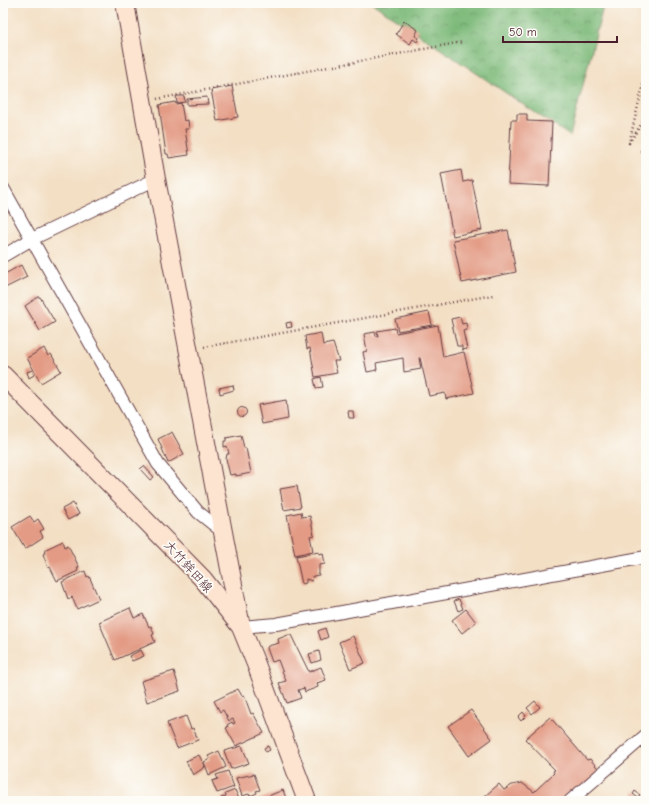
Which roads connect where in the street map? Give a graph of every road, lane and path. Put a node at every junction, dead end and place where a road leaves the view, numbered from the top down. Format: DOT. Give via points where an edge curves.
graph roads {
  1 [pos="125,3"];
  2 [pos="462,42"];
  3 [pos="646,73"];
  4 [pos="143,102"];
  5 [pos="646,117"];
  6 [pos="156,179"];
  7 [pos="3,188"];
  8 [pos="32,240"];
  9 [pos="3,256"];
  10 [pos="493,295"];
  11 [pos="188,349"];
  12 [pos="3,375"];
  13 [pos="223,532"];
  14 [pos="646,557"];
  15 [pos="241,627"];
  16 [pos="646,735"];
  17 [pos="307,801"];
  18 [pos="570,801"];
  1 -- 4 [label="street"];
  2 -- 4 [label="path"];
  3 -- 5 [label="path" via="629,143"];
  4 -- 6 [label="street"];
  6 -- 8 [label="street"];
  6 -- 11 [label="street"];
  7 -- 8 [label="street"];
  8 -- 9 [label="street"];
  8 -- 13 [label="street" via="158,464 198,512"];
  10 -- 11 [label="path"];
  11 -- 13 [label="street"];
  12 -- 15 [label="street, 大竹鉾田線" via="203,579"];
  13 -- 15 [label="street"];
  14 -- 15 [label="street" via="276,624"];
  15 -- 17 [label="street, 大竹鉾田線"];
  16 -- 18 [label="street"];
}
